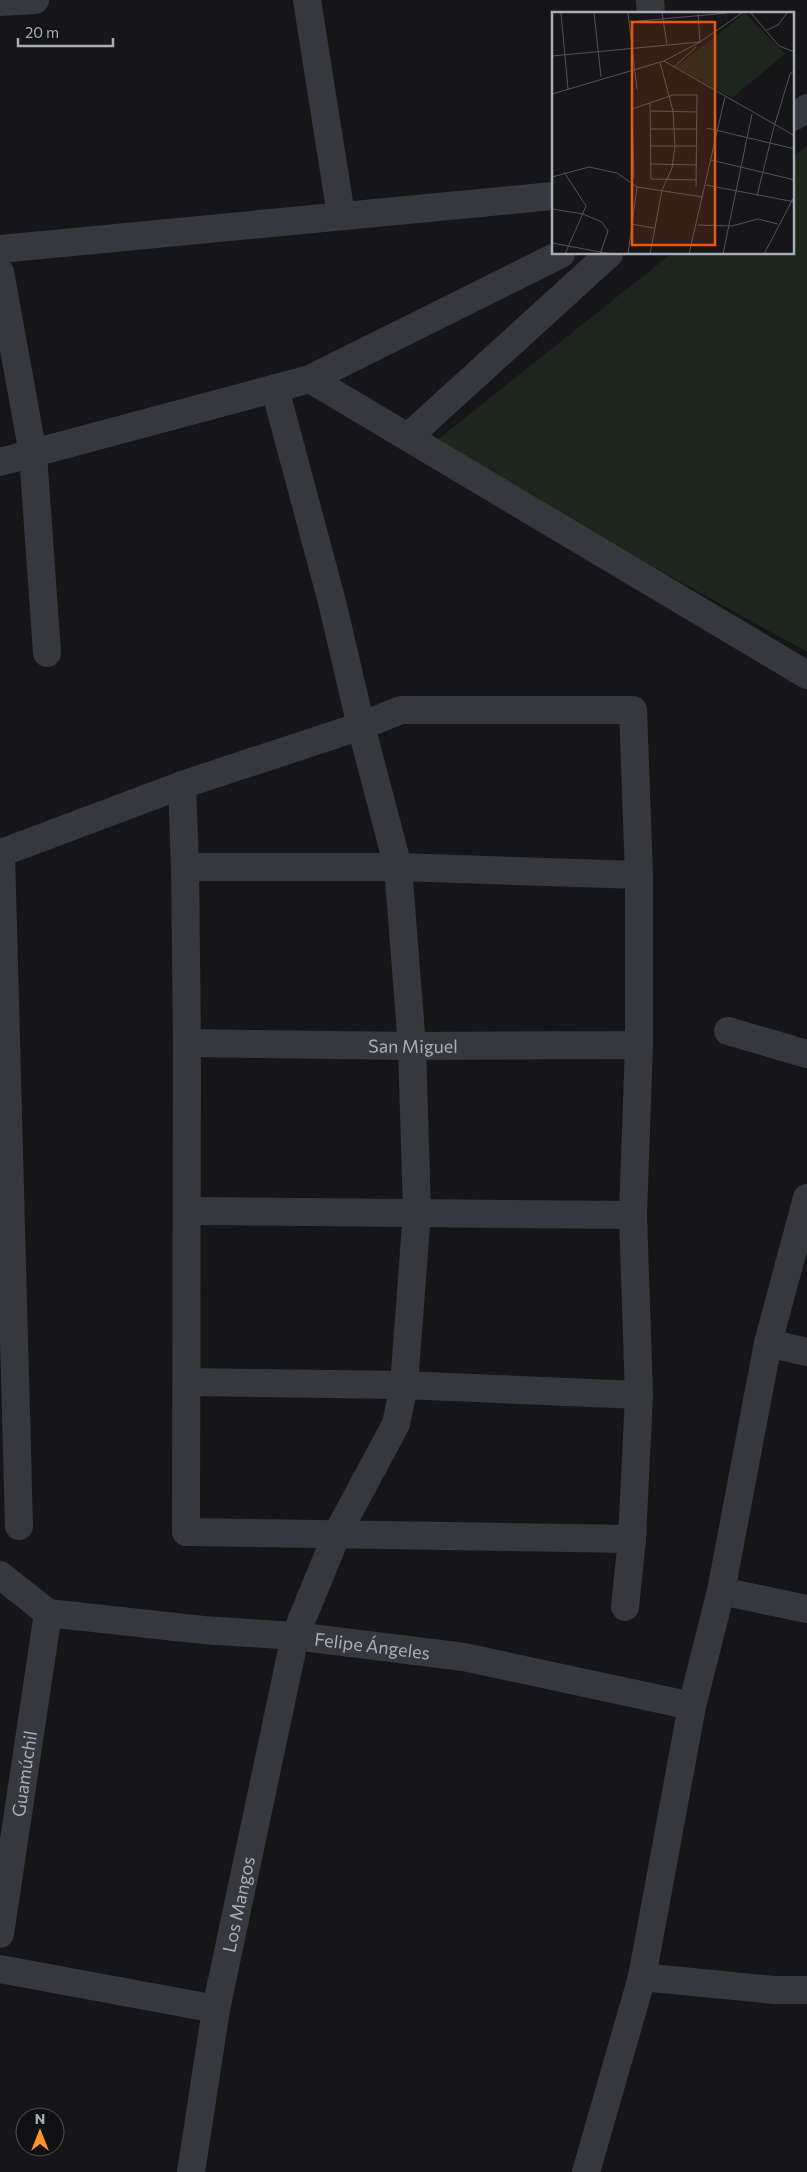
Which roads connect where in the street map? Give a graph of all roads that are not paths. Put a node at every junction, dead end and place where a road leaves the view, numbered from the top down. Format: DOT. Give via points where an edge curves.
graph roads {
  1 [pos="36,0"];
  2 [pos="307,0"];
  3 [pos="0,2"];
  4 [pos="807,108"];
  5 [pos="794,116"];
  6 [pos="552,196"];
  7 [pos="341,215"];
  8 [pos="0,249"];
  9 [pos="559,255"];
  10 [pos="608,255"];
  11 [pos="0,272"];
  12 [pos="310,379"];
  13 [pos="275,389"];
  14 [pos="408,436"];
  15 [pos="33,454"];
  16 [pos="0,462"];
  17 [pos="47,653"];
  18 [pos="807,675"];
  19 [pos="361,726"];
  20 [pos="182,785"];
  21 [pos="185,867"];
  22 [pos="398,867"];
  23 [pos="639,875"];
  24 [pos="728,1031"];
  25 [pos="186,1043"];
  26 [pos="639,1045"];
  27 [pos="412,1046"];
  28 [pos="807,1054"];
  29 [pos="807,1198"];
  30 [pos="187,1211"];
  31 [pos="417,1212"];
  32 [pos="633,1214"];
  33 [pos="768,1343"];
  34 [pos="807,1352"];
  35 [pos="187,1382"];
  36 [pos="404,1385"];
  37 [pos="639,1395"];
  38 [pos="19,1526"];
  39 [pos="337,1534"];
  40 [pos="632,1539"];
  41 [pos="0,1575"];
  42 [pos="721,1592"];
  43 [pos="625,1607"];
  44 [pos="807,1610"];
  45 [pos="48,1614"];
  46 [pos="295,1636"];
  47 [pos="692,1706"];
  48 [pos="0,1934"];
  49 [pos="0,1969"];
  50 [pos="642,1977"];
  51 [pos="807,1990"];
  52 [pos="216,2009"];
  53 [pos="191,2172"];
  54 [pos="586,2172"];
  1 -- 3 [label="street"];
  2 -- 7 [label="street"];
  4 -- 5 [label="street"];
  6 -- 7 [label="street"];
  7 -- 8 [label="street"];
  9 -- 12 [label="street"];
  10 -- 14 [label="street"];
  11 -- 15 [label="street"];
  12 -- 13 [label="street"];
  12 -- 14 [label="street"];
  13 -- 15 [label="street"];
  13 -- 19 [label="street, Los Mangos" via="332,602"];
  14 -- 18 [label="street"];
  15 -- 16 [label="street"];
  15 -- 17 [label="street"];
  19 -- 20 [label="street"];
  19 -- 22 [label="street, Los Mangos"];
  19 -- 23 [label="street" via="401,710 633,710"];
  20 -- 21 [label="street"];
  20 -- 38 [label="street" via="1,853"];
  21 -- 22 [label="street"];
  21 -- 25 [label="street"];
  22 -- 23 [label="street"];
  22 -- 27 [label="street, Los Mangos"];
  23 -- 26 [label="street"];
  24 -- 28 [label="street"];
  25 -- 27 [label="street, San Miguel"];
  25 -- 30 [label="street"];
  26 -- 27 [label="street, San Miguel"];
  26 -- 32 [label="street"];
  27 -- 31 [label="street, Los Mangos"];
  29 -- 33 [label="street"];
  30 -- 31 [label="street"];
  30 -- 35 [label="street"];
  31 -- 32 [label="street"];
  31 -- 36 [label="street, Los Mangos"];
  32 -- 37 [label="street"];
  33 -- 34 [label="street"];
  33 -- 42 [label="street"];
  35 -- 36 [label="street"];
  35 -- 39 [label="street" via="186,1532"];
  36 -- 37 [label="street"];
  36 -- 39 [label="street, Los Mangos" via="396,1424"];
  37 -- 40 [label="street"];
  39 -- 40 [label="street"];
  39 -- 46 [label="street, Los Mangos"];
  40 -- 43 [label="street"];
  41 -- 45 [label="street"];
  42 -- 44 [label="street"];
  42 -- 47 [label="street"];
  45 -- 46 [label="street, Felipe Ángeles"];
  45 -- 48 [label="street, Guamúchil"];
  46 -- 47 [label="street, Felipe Ángeles" via="464,1657"];
  46 -- 52 [label="street, Los Mangos"];
  47 -- 50 [label="street"];
  49 -- 52 [label="street"];
  50 -- 51 [label="street" via="774,1990"];
  50 -- 54 [label="street"];
  52 -- 53 [label="street, Los Mangos"];
}
